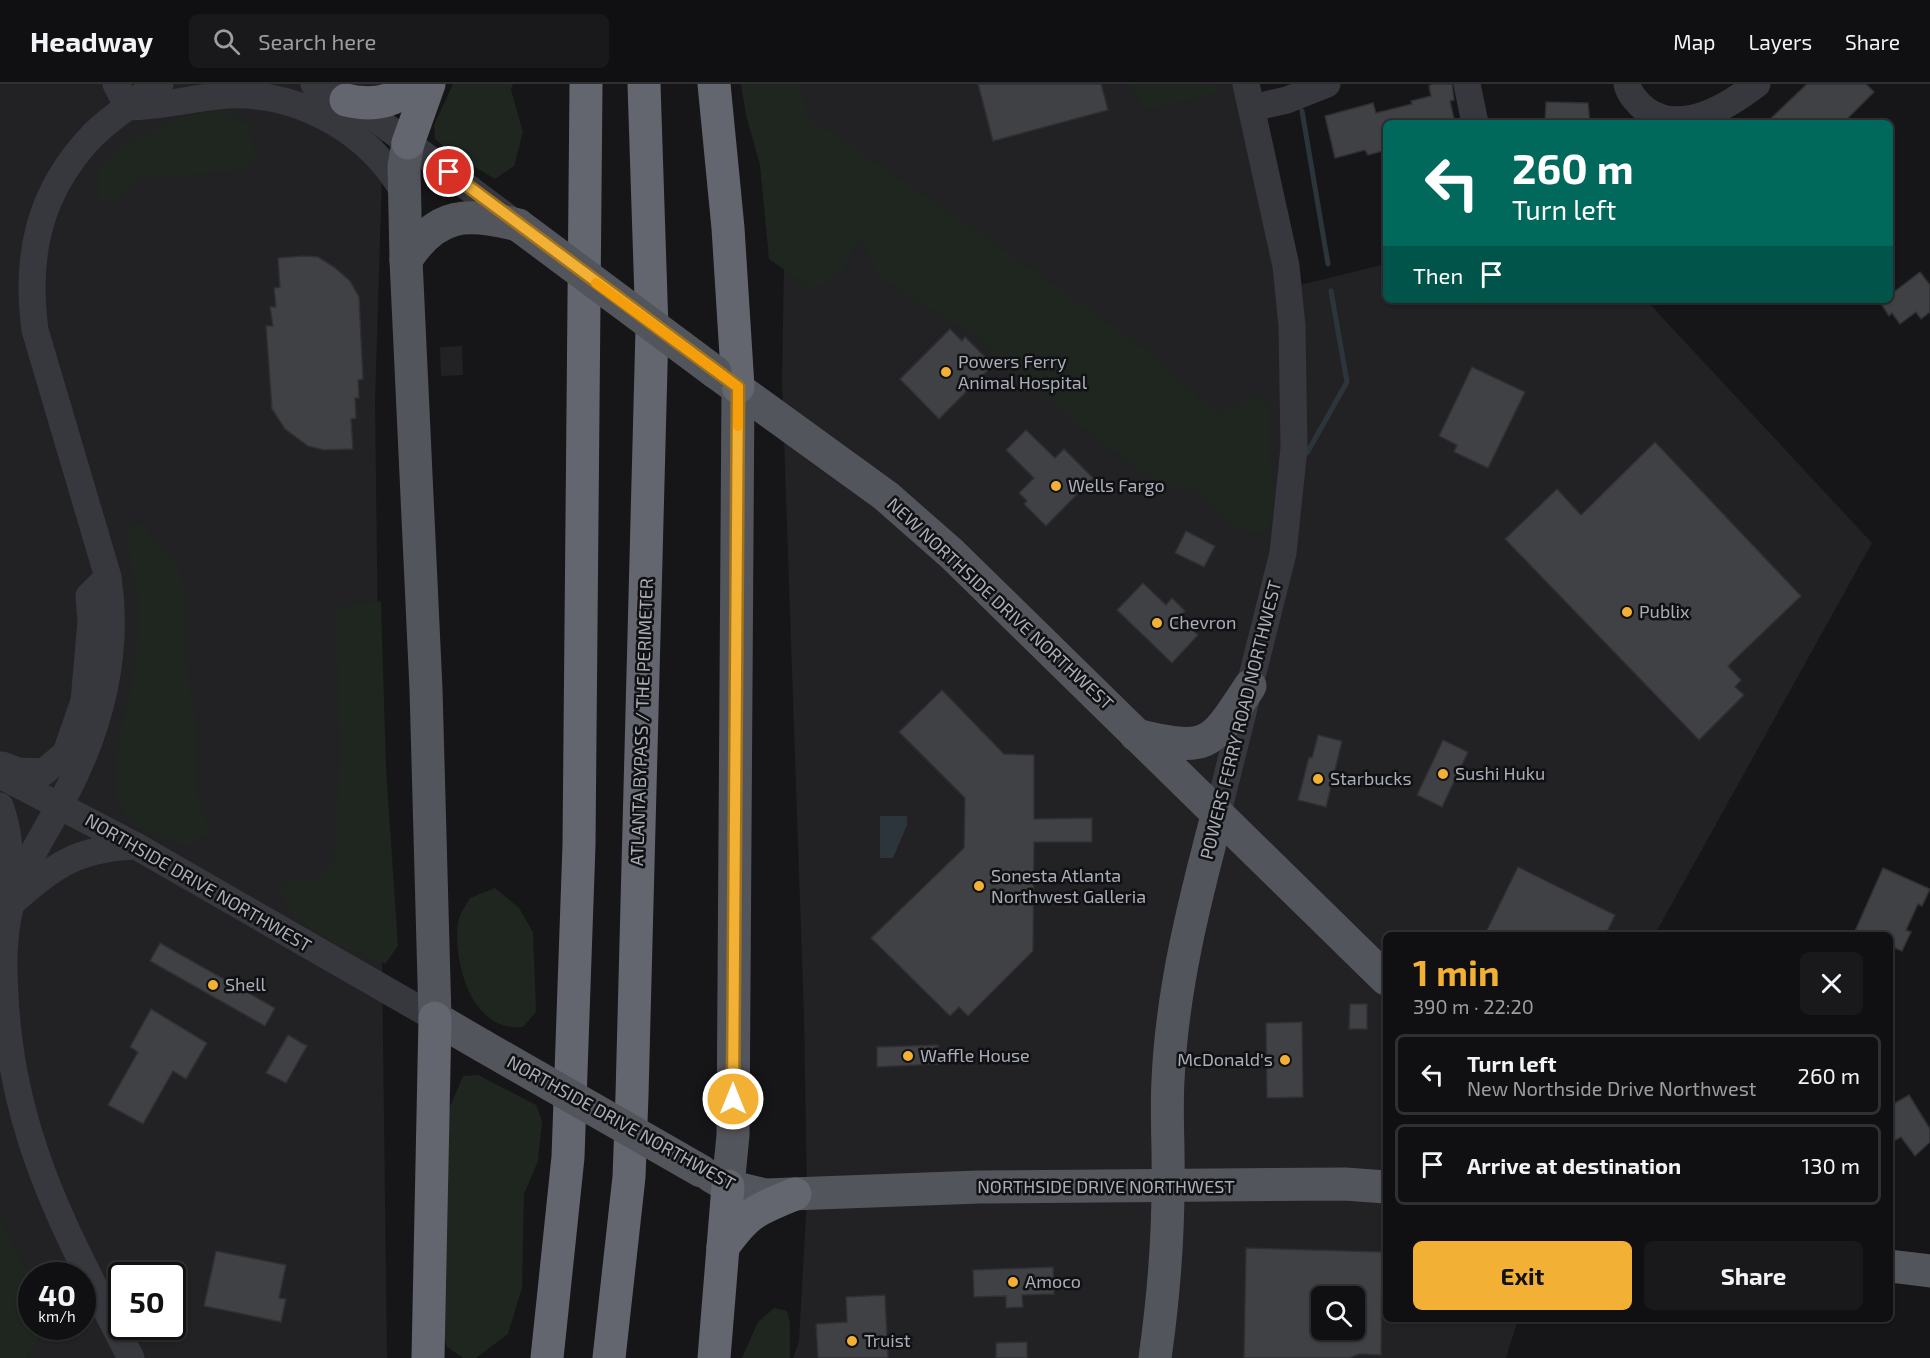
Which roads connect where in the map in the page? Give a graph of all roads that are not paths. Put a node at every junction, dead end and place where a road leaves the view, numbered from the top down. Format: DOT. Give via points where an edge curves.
graph roads {
  1 [pos="160,84"];
  2 [pos="314,84"];
  3 [pos="413,84"];
  4 [pos="429,84"];
  5 [pos="586,84"];
  6 [pos="644,84"];
  7 [pos="714,84"];
  8 [pos="1467,84"];
  9 [pos="1627,84"];
  10 [pos="1757,84"];
  11 [pos="1308,85"];
  12 [pos="122,96"];
  13 [pos="1249,96"];
  14 [pos="346,99"];
  15 [pos="1474,120"];
  16 [pos="408,143"];
  17 [pos="405,195"];
  18 [pos="518,225"];
  19 [pos="406,260"];
  20 [pos="726,379"];
  21 [pos="108,577"];
  22 [pos="1250,686"];
  23 [pos="1136,735"];
  24 [pos="0,765"];
  25 [pos="0,775"];
  26 [pos="60,805"];
  27 [pos="0,807"];
  28 [pos="1217,816"];
  29 [pos="136,846"];
  30 [pos="10,907"];
  31 [pos="1383,976"];
  32 [pos="435,1018"];
  33 [pos="715,1178"];
  34 [pos="1168,1186"];
  35 [pos="1383,1187"];
  36 [pos="795,1194"];
  37 [pos="723,1248"];
  38 [pos="1893,1266"];
  39 [pos="1930,1271"];
  40 [pos="131,1358"];
  41 [pos="428,1358"];
  42 [pos="547,1358"];
  43 [pos="609,1358"];
  44 [pos="714,1358"];
  45 [pos="1155,1358"];
  1 -- 12 [label="street"];
  2 -- 14 [label="street, NEW NORTHSIDE DRIVE NORTHWEST"];
  3 -- 14 [label="highway" via="390,100 367,103"];
  4 -- 16 [label="highway"];
  5 -- 42 [label="highway" via="579,845 568,1157"];
  6 -- 43 [label="highway, ATLANTA BYPASS / THE PERIMETER" via="652,329 633,1083 629,1177"];
  7 -- 20 [label="highway" via="728,228"];
  8 -- 15 [label="street"];
  9 -- 10 [label="street" via="1638,105 1657,118 1675,120 1697,117 1733,103"];
  11 -- 13 [label="street" via="1287,100"];
  12 -- 17 [label="street" via="158,107 233,95 285,102 319,114 365,143 388,166"];
  12 -- 21 [label="street" via="64,171 42,214 31,264 30,297 34,330"];
  13 -- 22 [label="street, POWERS FERRY ROAD NORTHWEST" via="1286,266 1295,387 1294,448 1283,553"];
  14 -- 16 [label="street, NEW NORTHSIDE DRIVE NORTHWEST"];
  16 -- 17 [label="main road"];
  16 -- 18 [label="street, NEW NORTHSIDE DRIVE NORTHWEST"];
  17 -- 19 [label="main road"];
  18 -- 19 [label="main road" via="491,218 456,218 430,231"];
  18 -- 20 [label="main road, NEW NORTHSIDE DRIVE NORTHWEST, bridge"];
  19 -- 32 [label="main road" via="426,689"];
  20 -- 23 [label="main road, NEW NORTHSIDE DRIVE NORTHWEST" via="905,512 1009,608"];
  20 -- 33 [label="main road" via="733,1135"];
  21 -- 24 [label="street" via="89,596 91,622 84,701 66,753 44,772 18,771"];
  21 -- 26 [label="street" via="111,641 104,694 83,761"];
  22 -- 23 [label="main road" via="1223,727 1208,741 1179,744"];
  22 -- 28 [label="street, POWERS FERRY ROAD NORTHWEST"];
  23 -- 28 [label="main road, NEW NORTHSIDE DRIVE NORTHWEST"];
  25 -- 26 [label="street, NORTHSIDE DRIVE NORTHWEST"];
  26 -- 29 [label="street, NORTHSIDE DRIVE NORTHWEST"];
  26 -- 30 [label="street" via="28,861"];
  27 -- 30 [label="street" via="9,843"];
  28 -- 31 [label="main road, NEW NORTHSIDE DRIVE NORTHWEST"];
  28 -- 34 [label="main road, POWERS FERRY ROAD NORTHWEST" via="1187,934 1175,1005 1167,1082"];
  29 -- 30 [label="street" via="104,848 76,856 42,878"];
  29 -- 32 [label="street, NORTHSIDE DRIVE NORTHWEST"];
  30 -- 40 [label="street" via="4,949 5,1011 26,1125 55,1209"];
  32 -- 33 [label="main road, NORTHSIDE DRIVE NORTHWEST, bridge"];
  32 -- 41 [label="highway"];
  33 -- 36 [label="main road, NORTHSIDE DRIVE NORTHWEST" via="765,1195"];
  33 -- 37 [label="highway"];
  34 -- 35 [label="main road, NORTHSIDE DRIVE NORTHWEST"];
  34 -- 36 [label="main road, NORTHSIDE DRIVE NORTHWEST"];
  34 -- 45 [label="main road, POWERS FERRY ROAD NORTHWEST" via="1164,1281"];
  36 -- 37 [label="highway" via="759,1207 746,1217"];
  37 -- 44 [label="highway"];
  38 -- 39 [label="main road"];
}
